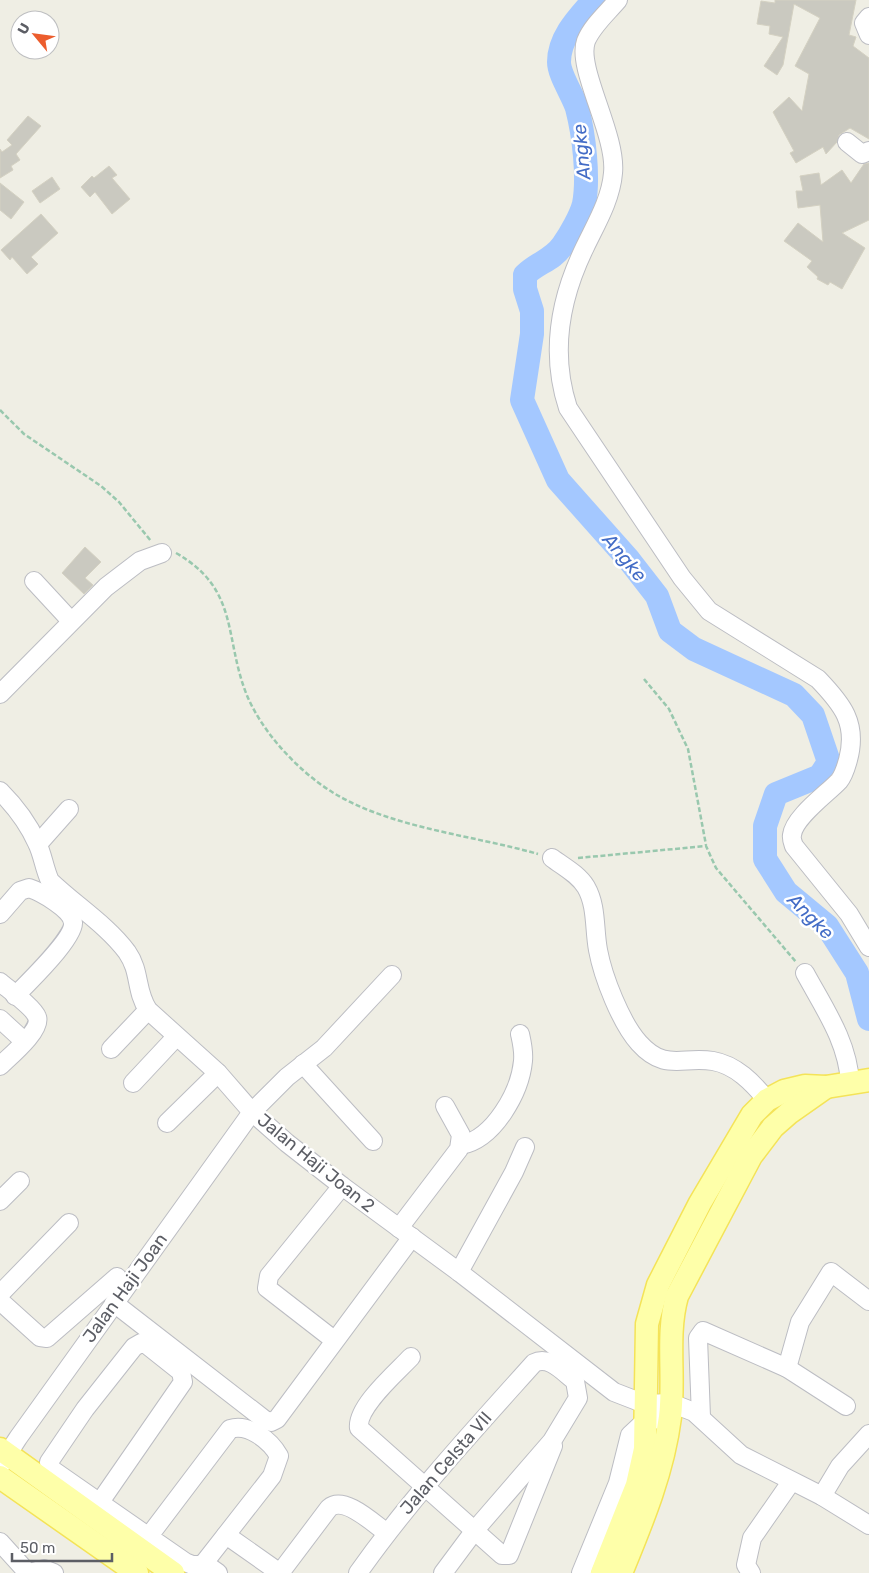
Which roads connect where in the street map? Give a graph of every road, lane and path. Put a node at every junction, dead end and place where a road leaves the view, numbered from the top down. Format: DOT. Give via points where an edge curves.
graph roads {
  1 [pos="618,0"];
  2 [pos="869,17"];
  3 [pos="869,35"];
  4 [pos="847,142"];
  5 [pos="869,151"];
  6 [pos="0,410"];
  7 [pos="162,553"];
  8 [pos="34,581"];
  9 [pos="71,621"];
  10 [pos="644,679"];
  11 [pos="0,694"];
  12 [pos="0,791"];
  13 [pos="70,809"];
  14 [pos="38,844"];
  15 [pos="706,846"];
  16 [pos="552,858"];
  17 [pos="0,914"];
  18 [pos="869,947"];
  19 [pos="805,973"];
  20 [pos="392,975"];
  21 [pos="0,982"];
  22 [pos="15,996"];
  23 [pos="148,1010"];
  24 [pos="0,1019"];
  25 [pos="520,1034"];
  26 [pos="176,1037"];
  27 [pos="24,1041"];
  28 [pos="111,1049"];
  29 [pos="304,1064"];
  30 [pos="0,1066"];
  31 [pos="218,1073"];
  32 [pos="861,1081"];
  33 [pos="133,1083"];
  34 [pos="826,1087"];
  35 [pos="766,1100"];
  36 [pos="445,1106"];
  37 [pos="252,1112"];
  38 [pos="167,1123"];
  39 [pos="373,1141"];
  40 [pos="461,1145"];
  41 [pos="525,1147"];
  42 [pos="20,1181"];
  43 [pos="342,1186"];
  44 [pos="0,1201"];
  45 [pos="69,1223"];
  46 [pos="406,1233"];
  47 [pos="459,1272"];
  48 [pos="117,1277"];
  49 [pos="0,1294"];
  50 [pos="0,1301"];
  51 [pos="869,1301"];
  52 [pos="114,1303"];
  53 [pos="334,1340"];
  54 [pos="411,1357"];
  55 [pos="787,1368"];
  56 [pos="846,1406"];
  57 [pos="670,1410"];
  58 [pos="645,1413"];
  59 [pos="700,1416"];
  60 [pos="869,1434"];
  61 [pos="552,1441"];
  62 [pos="2,1456"];
  63 [pos="0,1477"];
  64 [pos="791,1482"];
  65 [pos="424,1487"];
  66 [pos="822,1496"];
  67 [pos="100,1502"];
  68 [pos="869,1525"];
  69 [pos="475,1530"];
  70 [pos="387,1532"];
  71 [pos="226,1535"];
  72 [pos="149,1536"];
  73 [pos="0,1542"];
  74 [pos="211,1568"];
  75 [pos="29,1573"];
  76 [pos="54,1573"];
  77 [pos="137,1573"];
  78 [pos="173,1573"];
  79 [pos="280,1573"];
  80 [pos="358,1573"];
  81 [pos="443,1573"];
  82 [pos="581,1573"];
  83 [pos="602,1573"];
  84 [pos="620,1573"];
  85 [pos="751,1573"];
  1 -- 18 [label="street" via="590,32 583,53 610,140 614,171 602,211 567,293 557,338 560,384 568,408 682,578 709,611 818,679 849,720 852,746 840,780 820,797 792,835 794,846 849,914"];
  2 -- 3 [label="street" via="864,23"];
  4 -- 5 [label="street" via="862,154"];
  6 -- 7 [label="path" via="24,434 119,502"];
  7 -- 9 [label="street" via="122,573"];
  7 -- 16 [label="path" via="175,553 188,560 212,584 224,604 239,671 258,717 282,749 330,791 364,809"];
  8 -- 9 [label="street"];
  9 -- 11 [label="street"];
  10 -- 15 [label="path" via="670,709 688,749"];
  12 -- 14 [label="street, Jalan Haji Joan 2" via="22,816"];
  13 -- 14 [label="street"];
  14 -- 23 [label="street, Jalan Haji Joan 2" via="50,881 128,953 137,971 140,997"];
  15 -- 16 [label="path" via="591,858"];
  15 -- 19 [label="path" via="716,868"];
  16 -- 35 [label="street" via="577,875 586,887 592,900 598,952 612,992 638,1043 664,1061 722,1063 745,1076"];
  17 -- 22 [label="street" via="20,891 29,888 57,904 72,919 71,932 44,967"];
  19 -- 32 [label="street" via="840,1038 849,1067"];
  20 -- 29 [label="street, Jalan Haji Joan" via="324,1048"];
  21 -- 22 [label="street"];
  22 -- 27 [label="street" via="35,1014 38,1022 35,1031"];
  23 -- 26 [label="street, Jalan Haji Joan 2"];
  23 -- 28 [label="street"];
  24 -- 27 [label="street"];
  25 -- 40 [label="street" via="524,1049 521,1072 506,1107 486,1131"];
  26 -- 31 [label="street, Jalan Haji Joan 2"];
  26 -- 33 [label="street"];
  27 -- 30 [label="street"];
  29 -- 37 [label="street, Jalan Haji Joan"];
  29 -- 39 [label="street"];
  31 -- 37 [label="street, Jalan Haji Joan 2"];
  31 -- 38 [label="street"];
  32 -- 34 [label="main road"];
  34 -- 35 [label="main road" via="806,1086 784,1091"];
  34 -- 57 [label="main road" via="773,1127 752,1156 677,1296 672,1314"];
  35 -- 58 [label="main road" via="752,1114 700,1202 658,1285 647,1324"];
  36 -- 40 [label="street" via="461,1135"];
  37 -- 43 [label="street, Jalan Haji Joan 2"];
  37 -- 52 [label="street, Jalan Haji Joan"];
  40 -- 46 [label="street"];
  41 -- 47 [label="street"];
  42 -- 44 [label="street"];
  43 -- 46 [label="street, Jalan Haji Joan 2"];
  43 -- 53 [label="street" via="266,1283 267,1288"];
  45 -- 49 [label="street"];
  46 -- 47 [label="street, Jalan Haji Joan 2"];
  46 -- 53 [label="street"];
  47 -- 58 [label="street, Jalan Haji Joan 2"];
  48 -- 50 [label="street" via="47,1338"];
  51 -- 55 [label="street" via="831,1272 800,1322"];
  52 -- 53 [label="street" via="268,1422 277,1419"];
  52 -- 62 [label="street, Jalan Haji Joan"];
  54 -- 65 [label="street" via="374,1397 358,1423 364,1434"];
  55 -- 56 [label="street"];
  55 -- 59 [label="street" via="703,1331 698,1338"];
  57 -- 58 [label="street"];
  57 -- 59 [label="street"];
  57 -- 84 [label="main road" via="664,1452 652,1495"];
  58 -- 82 [label="street" via="630,1435 618,1483"];
  58 -- 83 [label="main road" via="645,1449 636,1485"];
  59 -- 64 [label="street" via="741,1455"];
  60 -- 66 [label="street" via="840,1466"];
  61 -- 65 [label="street, Jalan Celsta VII" via="578,1398 578,1391 575,1381 548,1361 540,1359"];
  61 -- 69 [label="street"];
  61 -- 69 [label="street" via="553,1449 509,1555 506,1556"];
  62 -- 78 [label="main road"];
  63 -- 77 [label="main road"];
  64 -- 66 [label="street"];
  64 -- 85 [label="street" via="752,1538 746,1565"];
  65 -- 69 [label="street"];
  65 -- 70 [label="street, Jalan Celsta VII"];
  66 -- 68 [label="street"];
  67 -- 67 [label="street" via="54,1471 49,1462 85,1410 140,1343 181,1372 183,1382"];
  67 -- 72 [label="street"];
  69 -- 81 [label="street"];
  70 -- 79 [label="street" via="345,1503 336,1503"];
  70 -- 80 [label="street, Jalan Celsta VII"];
  71 -- 72 [label="street" via="272,1476 279,1456 255,1432 238,1426 225,1434"];
  71 -- 74 [label="street"];
  71 -- 79 [label="street"];
  72 -- 74 [label="street" via="190,1565"];
  73 -- 75 [label="street"];
  75 -- 76 [label="street" via="44,1569"];
}
